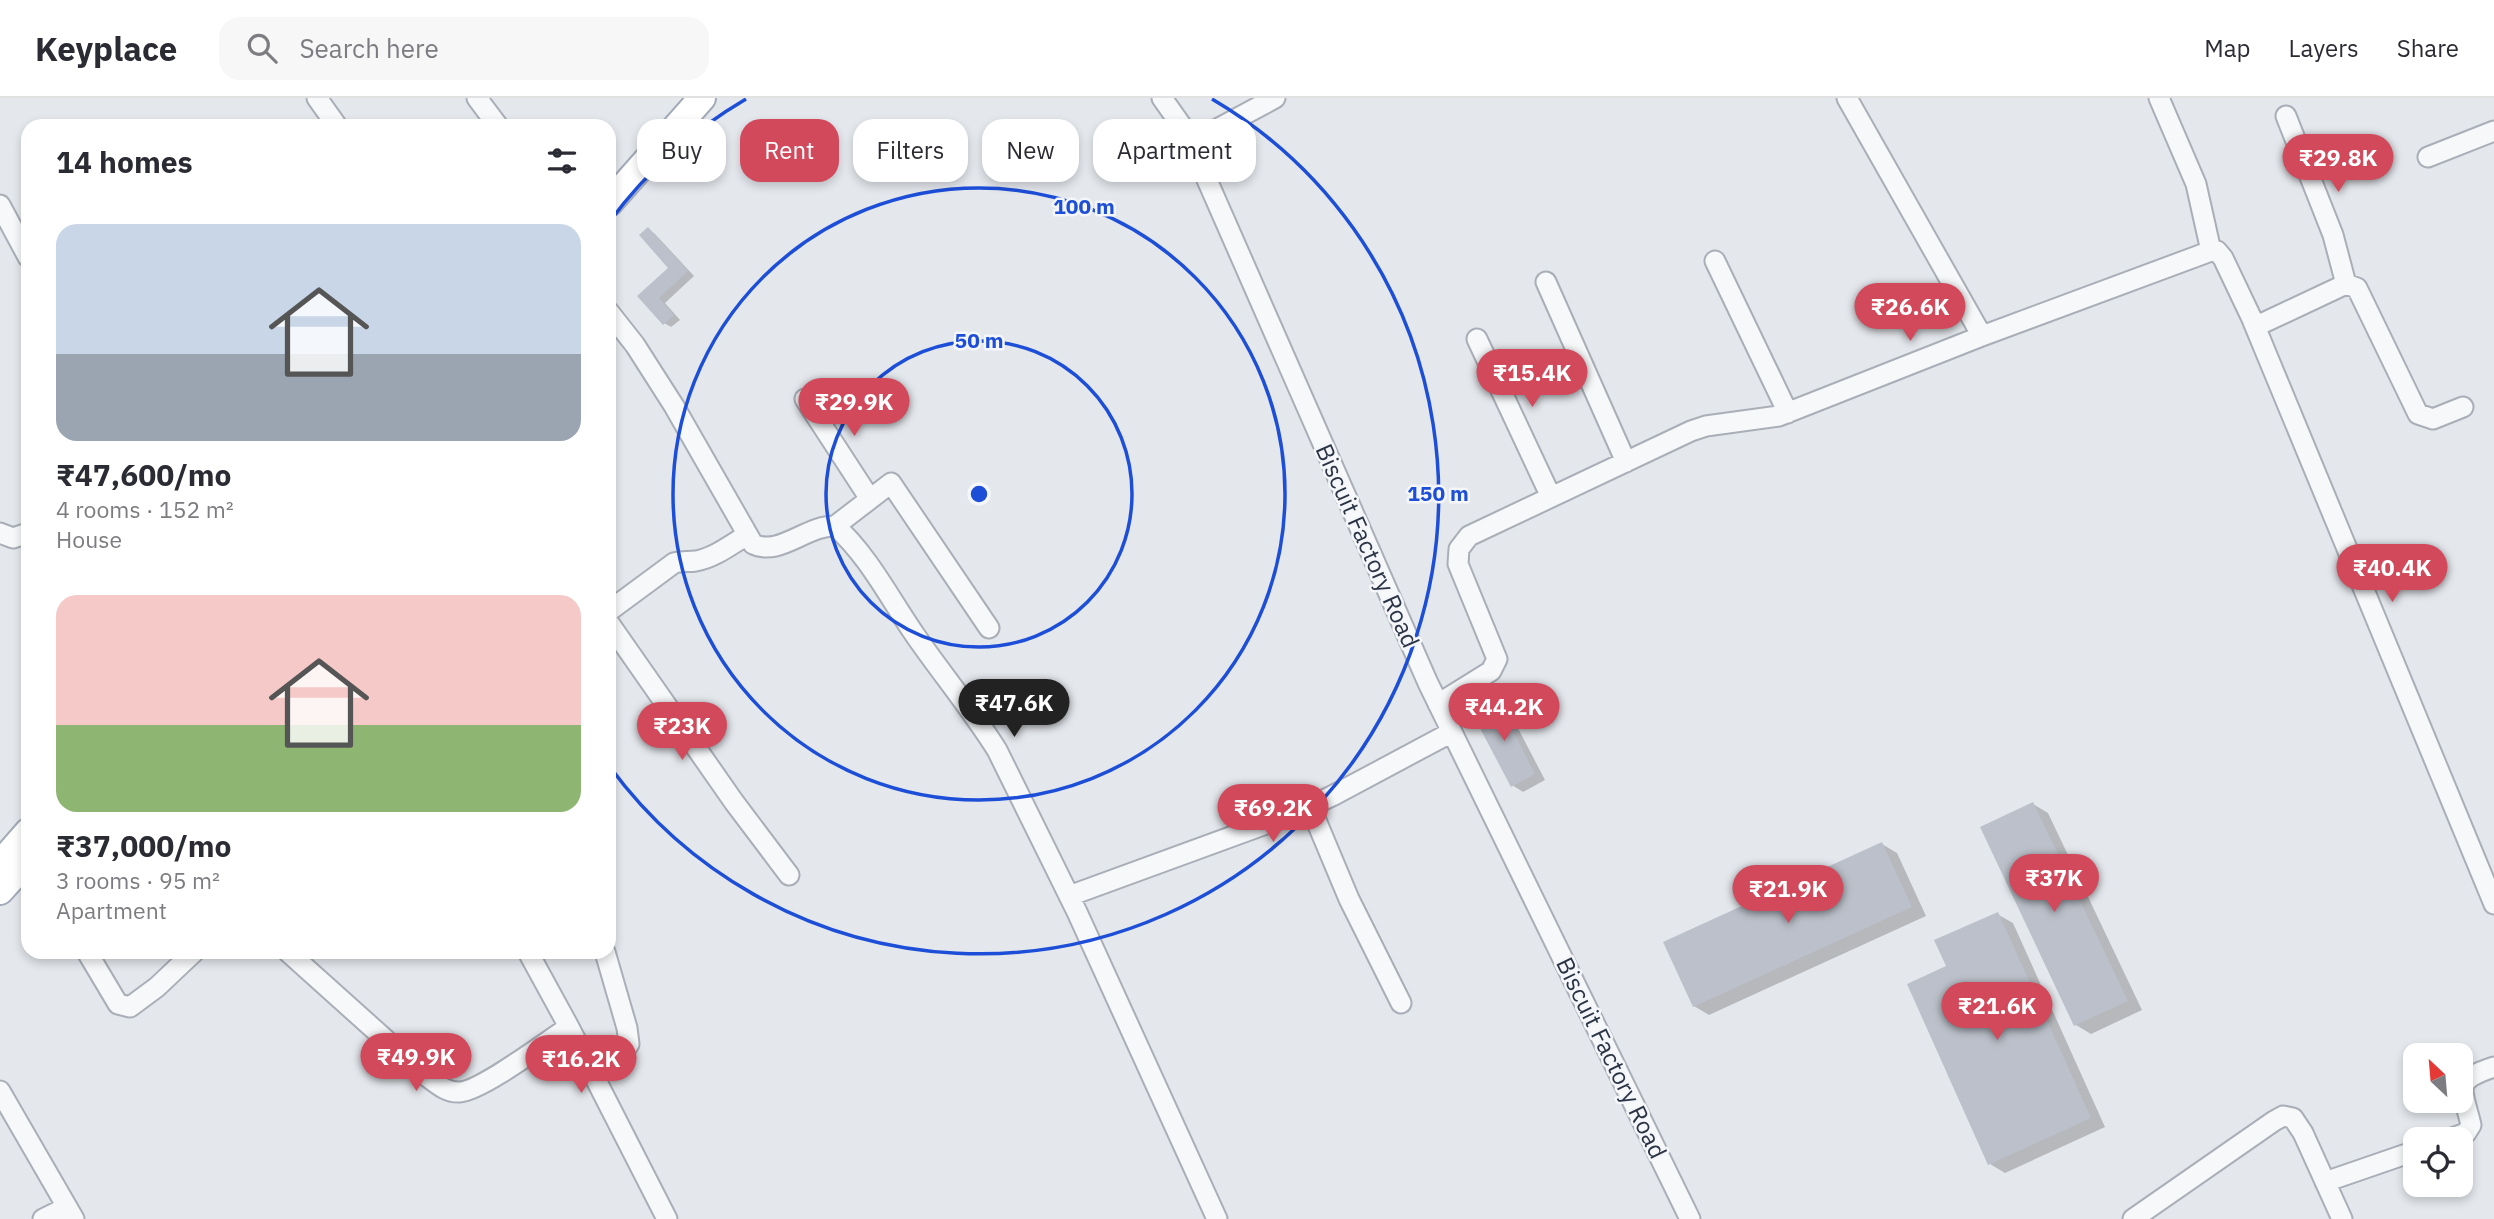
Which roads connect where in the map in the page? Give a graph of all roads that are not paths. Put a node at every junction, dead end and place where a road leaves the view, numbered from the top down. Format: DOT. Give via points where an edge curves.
graph roads {
  1 [pos="317,98"];
  2 [pos="477,98"];
  3 [pos="702,98"];
  4 [pos="1162,98"];
  5 [pos="1275,98"];
  6 [pos="1847,98"];
  7 [pos="2159,98"];
  8 [pos="2286,116"];
  9 [pos="332,119"];
  10 [pos="493,119"];
  11 [pos="1177,119"];
  12 [pos="1236,119"];
  13 [pos="2494,131"];
  14 [pos="2428,157"];
  15 [pos="1208,182"];
  16 [pos="616,195"];
  17 [pos="0,205"];
  18 [pos="21,244"];
  19 [pos="2211,251"];
  20 [pos="1715,261"];
  21 [pos="1546,282"];
  22 [pos="2346,284"];
  23 [pos="2252,319"];
  24 [pos="616,321"];
  25 [pos="1982,336"];
  26 [pos="1477,339"];
  27 [pos="804,399"];
  28 [pos="2463,407"];
  29 [pos="1788,413"];
  30 [pos="1626,461"];
  31 [pos="1551,497"];
  32 [pos="870,499"];
  33 [pos="835,526"];
  34 [pos="0,533"];
  35 [pos="21,535"];
  36 [pos="747,535"];
  37 [pos="616,606"];
  38 [pos="989,628"];
  39 [pos="616,633"];
  40 [pos="1438,704"];
  41 [pos="1452,732"];
  42 [pos="1310,806"];
  43 [pos="21,840"];
  44 [pos="0,864"];
  45 [pos="21,868"];
  46 [pos="789,875"];
  47 [pos="0,891"];
  48 [pos="1069,896"];
  49 [pos="2494,904"];
  50 [pos="92,959"];
  51 [pos="187,959"];
  52 [pos="296,959"];
  53 [pos="532,959"];
  54 [pos="607,959"];
  55 [pos="1401,1003"];
  56 [pos="569,1027"];
  57 [pos="590,1067"];
  58 [pos="2494,1067"];
  59 [pos="0,1091"];
  60 [pos="2470,1127"];
  61 [pos="2403,1155"];
  62 [pos="2326,1182"];
  63 [pos="70,1213"];
  64 [pos="43,1219"];
  65 [pos="667,1219"];
  66 [pos="1217,1219"];
  67 [pos="1690,1219"];
  68 [pos="2133,1219"];
  69 [pos="2342,1219"];
  1 -- 9 [label="street"];
  2 -- 10 [label="street"];
  3 -- 16 [label="main road"];
  4 -- 11 [label="street, Biscuit Factory Road"];
  5 -- 12 [label="street"];
  6 -- 25 [label="street"];
  7 -- 19 [label="street" via="2196,184"];
  8 -- 22 [label="street" via="2333,235"];
  13 -- 14 [label="street"];
  15 -- 40 [label="street, Biscuit Factory Road"];
  17 -- 18 [label="street"];
  19 -- 23 [label="street" via="2223,258"];
  19 -- 25 [label="street"];
  20 -- 29 [label="street"];
  21 -- 30 [label="street"];
  22 -- 23 [label="street" via="2263,323"];
  22 -- 28 [label="street" via="2357,288 2418,414 2433,419"];
  23 -- 49 [label="street"];
  24 -- 36 [label="street" via="674,406"];
  25 -- 29 [label="street"];
  26 -- 31 [label="street"];
  27 -- 32 [label="street"];
  29 -- 30 [label="street" via="1706,426"];
  30 -- 31 [label="street"];
  31 -- 40 [label="street" via="1469,536 1459,549 1458,564 1497,659 1491,671"];
  32 -- 33 [label="street"];
  32 -- 38 [label="street" via="891,483"];
  33 -- 36 [label="street" via="816,528 767,548 753,544"];
  33 -- 48 [label="street" via="853,544 987,734"];
  34 -- 35 [label="street" via="13,538"];
  36 -- 37 [label="street" via="714,555 674,563"];
  39 -- 46 [label="street"];
  40 -- 41 [label="street, Biscuit Factory Road"];
  41 -- 42 [label="street"];
  41 -- 67 [label="street, Biscuit Factory Road"];
  42 -- 48 [label="street"];
  42 -- 55 [label="street" via="1349,899"];
  43 -- 44 [label="main road"];
  45 -- 47 [label="main road"];
  48 -- 66 [label="street"];
  50 -- 51 [label="street" via="118,1004 130,1007"];
  52 -- 56 [label="street" via="445,1090 460,1092 496,1076"];
  53 -- 56 [label="street"];
  54 -- 57 [label="street" via="629,1044 621,1056"];
  56 -- 57 [label="street"];
  57 -- 65 [label="street"];
  58 -- 60 [label="street" via="2465,1080 2462,1088"];
  59 -- 63 [label="street"];
  61 -- 62 [label="street"];
  62 -- 68 [label="street" via="2303,1133 2293,1118 2283,1116"];
  62 -- 69 [label="street"];
  63 -- 64 [label="street"];
}
